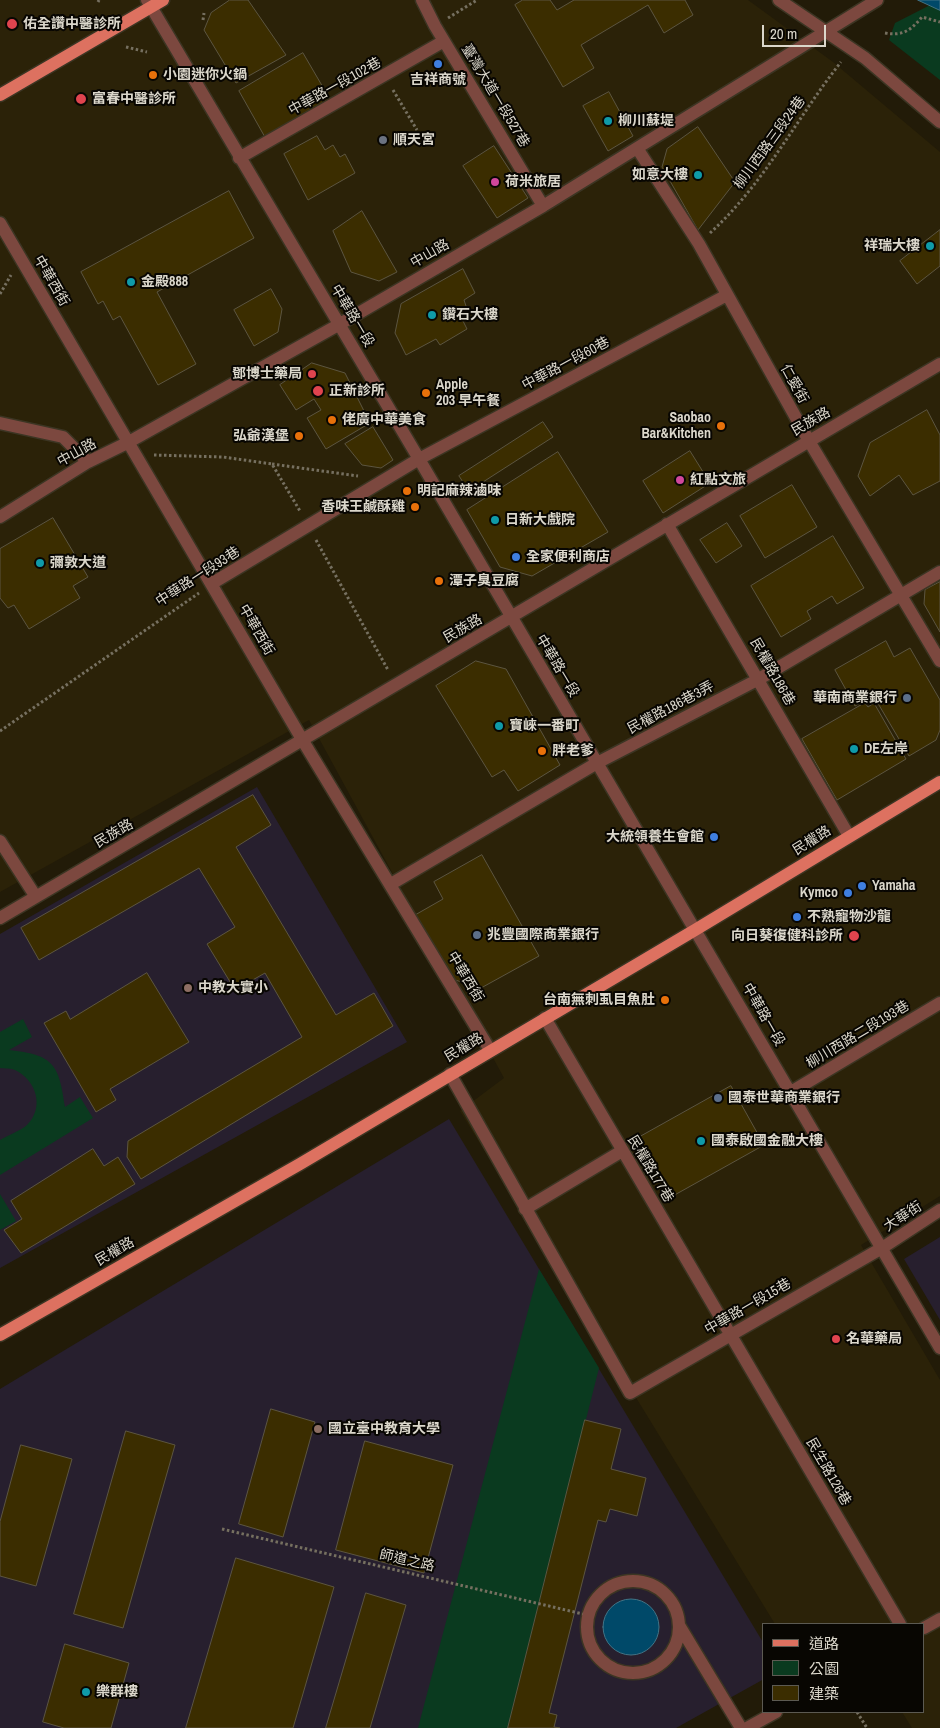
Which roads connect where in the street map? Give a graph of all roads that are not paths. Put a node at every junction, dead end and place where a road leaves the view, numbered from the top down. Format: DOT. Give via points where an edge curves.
graph roads {
  1 [pos="163,0"];
  2 [pos="422,0"];
  3 [pos="779,0"];
  4 [pos="872,3"];
  5 [pos="149,4"];
  6 [pos="826,31"];
  7 [pos="444,41"];
  8 [pos="0,95"];
  9 [pos="940,122"];
  10 [pos="637,148"];
  11 [pos="239,158"];
  12 [pos="543,206"];
  13 [pos="0,223"];
  14 [pos="726,295"];
  15 [pos="340,324"];
  16 [pos="940,364"];
  17 [pos="0,423"];
  18 [pos="809,441"];
  19 [pos="128,443"];
  20 [pos="420,459"];
  21 [pos="88,462"];
  22 [pos="0,517"];
  23 [pos="666,524"];
  24 [pos="940,572"];
  25 [pos="211,584"];
  26 [pos="901,595"];
  27 [pos="512,618"];
  28 [pos="940,661"];
  29 [pos="758,679"];
  30 [pos="303,741"];
  31 [pos="597,763"];
  32 [pos="940,782"];
  33 [pos="849,836"];
  34 [pos="0,841"];
  35 [pos="391,884"];
  36 [pos="36,898"];
  37 [pos="0,918"];
  38 [pos="696,930"];
  39 [pos="940,1003"];
  40 [pos="545,1018"];
  41 [pos="490,1050"];
  42 [pos="450,1074"];
  43 [pos="791,1092"];
  44 [pos="622,1152"];
  45 [pos="525,1209"];
  46 [pos="940,1210"];
  47 [pos="882,1248"];
  48 [pos="0,1335"];
  49 [pos="731,1335"];
  50 [pos="940,1348"];
  51 [pos="940,1618"];
  52 [pos="899,1623"];
  53 [pos="679,1626"];
  54 [pos="925,1627"];
  55 [pos="774,1713"];
  56 [pos="741,1728"];
  57 [pos="747,1728"];
  1 -- 5 [label="main road"];
  2 -- 7 [label="street, 臺灣大道一段527巷"];
  3 -- 6 [label="street"];
  4 -- 6 [label="street, 中山路"];
  5 -- 8 [label="main road"];
  5 -- 11 [label="street, 中華路一段"];
  6 -- 9 [label="street"];
  6 -- 10 [label="street, 中山路"];
  7 -- 11 [label="street, 中華路一段102巷"];
  7 -- 12 [label="street, 臺灣大道一段527巷"];
  10 -- 12 [label="street, 中山路"];
  10 -- 14 [label="street, 仁愛街" via="699,244"];
  11 -- 15 [label="street, 中華路一段"];
  12 -- 15 [label="street, 中山路"];
  13 -- 19 [label="street, 中華西街"];
  14 -- 18 [label="street, 仁愛街"];
  14 -- 20 [label="street, 中華路一段60巷"];
  15 -- 19 [label="street, 中山路"];
  15 -- 20 [label="street, 中華路一段"];
  16 -- 18 [label="street, 民族路"];
  17 -- 21 [label="street" via="63,437"];
  18 -- 23 [label="street, 民族路"];
  18 -- 26 [label="street, 仁愛街"];
  19 -- 21 [label="street, 中山路"];
  19 -- 25 [label="street, 中華西街"];
  20 -- 25 [label="street, 中華路一段93巷"];
  20 -- 27 [label="street, 中華路一段"];
  21 -- 22 [label="street, 中山路"];
  23 -- 27 [label="street, 民族路"];
  23 -- 29 [label="street, 民權路186巷"];
  24 -- 26 [label="street, 民權路186巷3弄"];
  25 -- 30 [label="street, 中華西街"];
  26 -- 28 [label="street, 仁愛街"];
  26 -- 29 [label="street, 民權路186巷3弄"];
  27 -- 30 [label="street, 民族路"];
  27 -- 31 [label="street, 中華路一段"];
  29 -- 31 [label="street, 民權路186巷3弄"];
  29 -- 33 [label="street, 民權路186巷"];
  30 -- 35 [label="street, 中華西街"];
  30 -- 36 [label="street, 民族路"];
  31 -- 35 [label="street, 民權路186巷3弄"];
  31 -- 38 [label="street, 中華路一段"];
  32 -- 33 [label="main road, 民權路"];
  33 -- 38 [label="main road, 民權路"];
  34 -- 36 [label="street"];
  35 -- 41 [label="street, 中華西街"];
  36 -- 37 [label="street, 民族路"];
  38 -- 40 [label="main road, 民權路"];
  38 -- 43 [label="street, 中華路一段"];
  39 -- 43 [label="street, 柳川西路二段193巷"];
  40 -- 41 [label="main road, 民權路"];
  40 -- 44 [label="street, 民權路177巷"];
  41 -- 42 [label="main road, 民權路"];
  42 -- 45 [label="street"];
  42 -- 48 [label="main road, 民權路" via="300,1164"];
  43 -- 47 [label="street, 中華路一段"];
  44 -- 45 [label="street"];
  44 -- 49 [label="street, 民權路177巷"];
  45 -- 49 [label="street, 中華路一段15巷" via="630,1393"];
  46 -- 47 [label="street, 大華街"];
  47 -- 49 [label="street, 中華路一段15巷"];
  47 -- 50 [label="street, 中華路一段"];
  49 -- 52 [label="street, 民生路126巷"];
  51 -- 54 [label="street"];
  53 -- 53 [label="street" via="677,1641 669,1656 650,1670 627,1674 599,1660 590,1647 586,1631 593,1602 616,1583 630,1580 645,1582 669,1598"];
  53 -- 56 [label="street"];
  55 -- 57 [label="street"];
}
